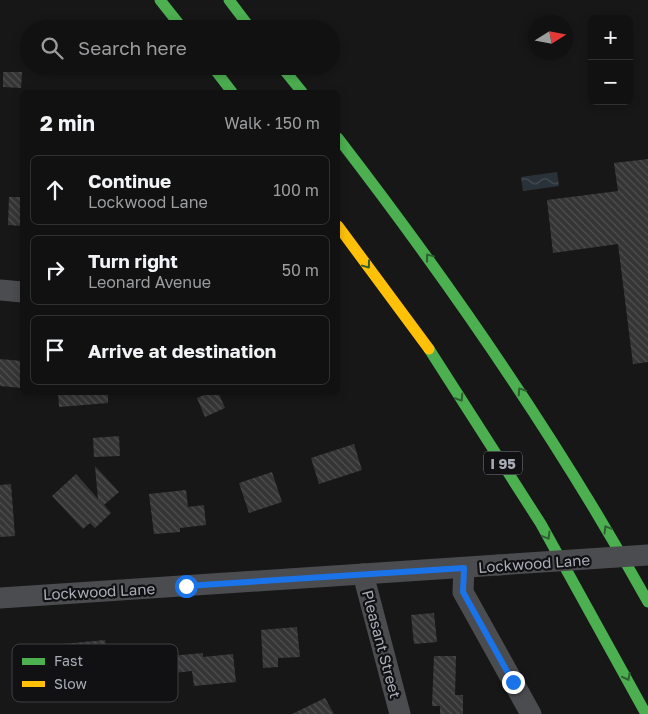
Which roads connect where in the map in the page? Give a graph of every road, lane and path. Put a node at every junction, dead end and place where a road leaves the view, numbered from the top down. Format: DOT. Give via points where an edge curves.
graph roads {
  1 [pos="160,0"];
  2 [pos="229,0"];
  3 [pos="175,20"];
  4 [pos="244,20"];
  5 [pos="219,75"];
  6 [pos="288,75"];
  7 [pos="230,90"];
  8 [pos="300,90"];
  9 [pos="340,141"];
  10 [pos="340,229"];
  11 [pos="0,290"];
  12 [pos="20,292"];
  13 [pos="648,555"];
  14 [pos="464,568"];
  15 [pos="364,574"];
  16 [pos="0,598"];
  17 [pos="648,602"];
  18 [pos="400,714"];
  19 [pos="530,714"];
  20 [pos="646,714"];
  1 -- 3 [label="highway"];
  2 -- 4 [label="highway"];
  5 -- 7 [label="highway"];
  6 -- 8 [label="highway"];
  17 -- 9 [label="highway, one-way" via="506,367 430,259"];
  10 -- 20 [label="highway, I 95, one-way" via="425,346 517,486 593,615"];
  11 -- 12 [label="street"];
  13 -- 14 [label="street, Lockwood Lane, bridge"];
  14 -- 15 [label="street, Lockwood Lane"];
  14 -- 19 [label="street" via="463,592"];
  15 -- 16 [label="street, Lockwood Lane"];
  15 -- 18 [label="street, Pleasant Street"];
}
